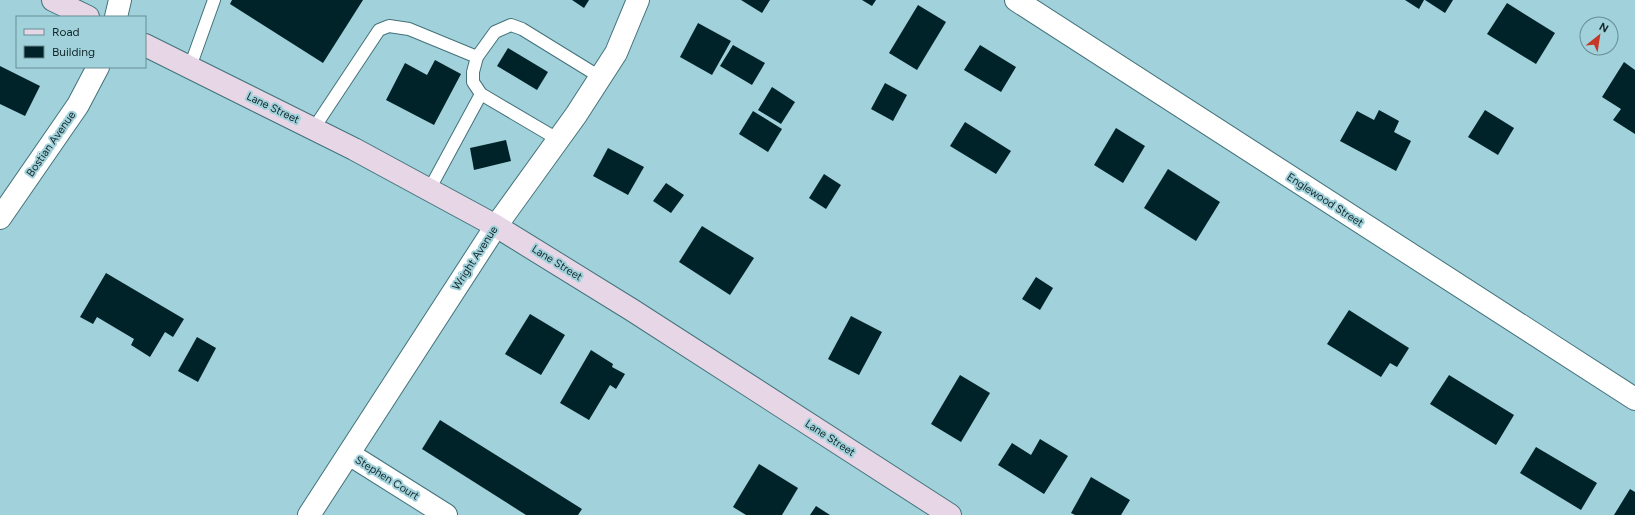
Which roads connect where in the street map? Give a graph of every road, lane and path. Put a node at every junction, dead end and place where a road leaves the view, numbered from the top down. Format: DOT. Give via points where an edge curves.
graph roads {
  1 [pos="53,0"];
  2 [pos="120,0"];
  3 [pos="214,0"];
  4 [pos="638,0"];
  5 [pos="1016,0"];
  6 [pos="86,16"];
  7 [pos="116,16"];
  8 [pos="146,46"];
  9 [pos="477,56"];
  10 [pos="97,68"];
  11 [pos="190,68"];
  12 [pos="600,77"];
  13 [pos="481,94"];
  14 [pos="314,128"];
  15 [pos="559,140"];
  16 [pos="429,190"];
  17 [pos="0,218"];
  18 [pos="496,226"];
  19 [pos="1635,399"];
  20 [pos="349,454"];
  21 [pos="309,515"];
  22 [pos="446,515"];
  23 [pos="950,515"];
  1 -- 6 [label="main road"];
  2 -- 7 [label="street"];
  3 -- 11 [label="lane"];
  4 -- 12 [label="street, Wright Avenue" via="616,53"];
  5 -- 19 [label="street, Englewood Street"];
  8 -- 11 [label="main road, Lane Street"];
  9 -- 12 [label="lane" via="495,32 511,25 522,29"];
  9 -- 13 [label="lane" via="473,82"];
  9 -- 14 [label="lane" via="408,29 389,26 379,30"];
  10 -- 17 [label="street, Bostian Avenue" via="78,105"];
  11 -- 14 [label="main road, Lane Street"];
  12 -- 15 [label="street, Wright Avenue"];
  13 -- 15 [label="lane"];
  13 -- 16 [label="lane"];
  14 -- 16 [label="main road, Lane Street"];
  15 -- 18 [label="street, Wright Avenue"];
  16 -- 18 [label="main road, Lane Street"];
  18 -- 20 [label="street, Wright Avenue"];
  18 -- 23 [label="main road, Lane Street" via="619,301"];
  20 -- 21 [label="street, Wright Avenue"];
  20 -- 22 [label="street, Stephen Court"];
}
